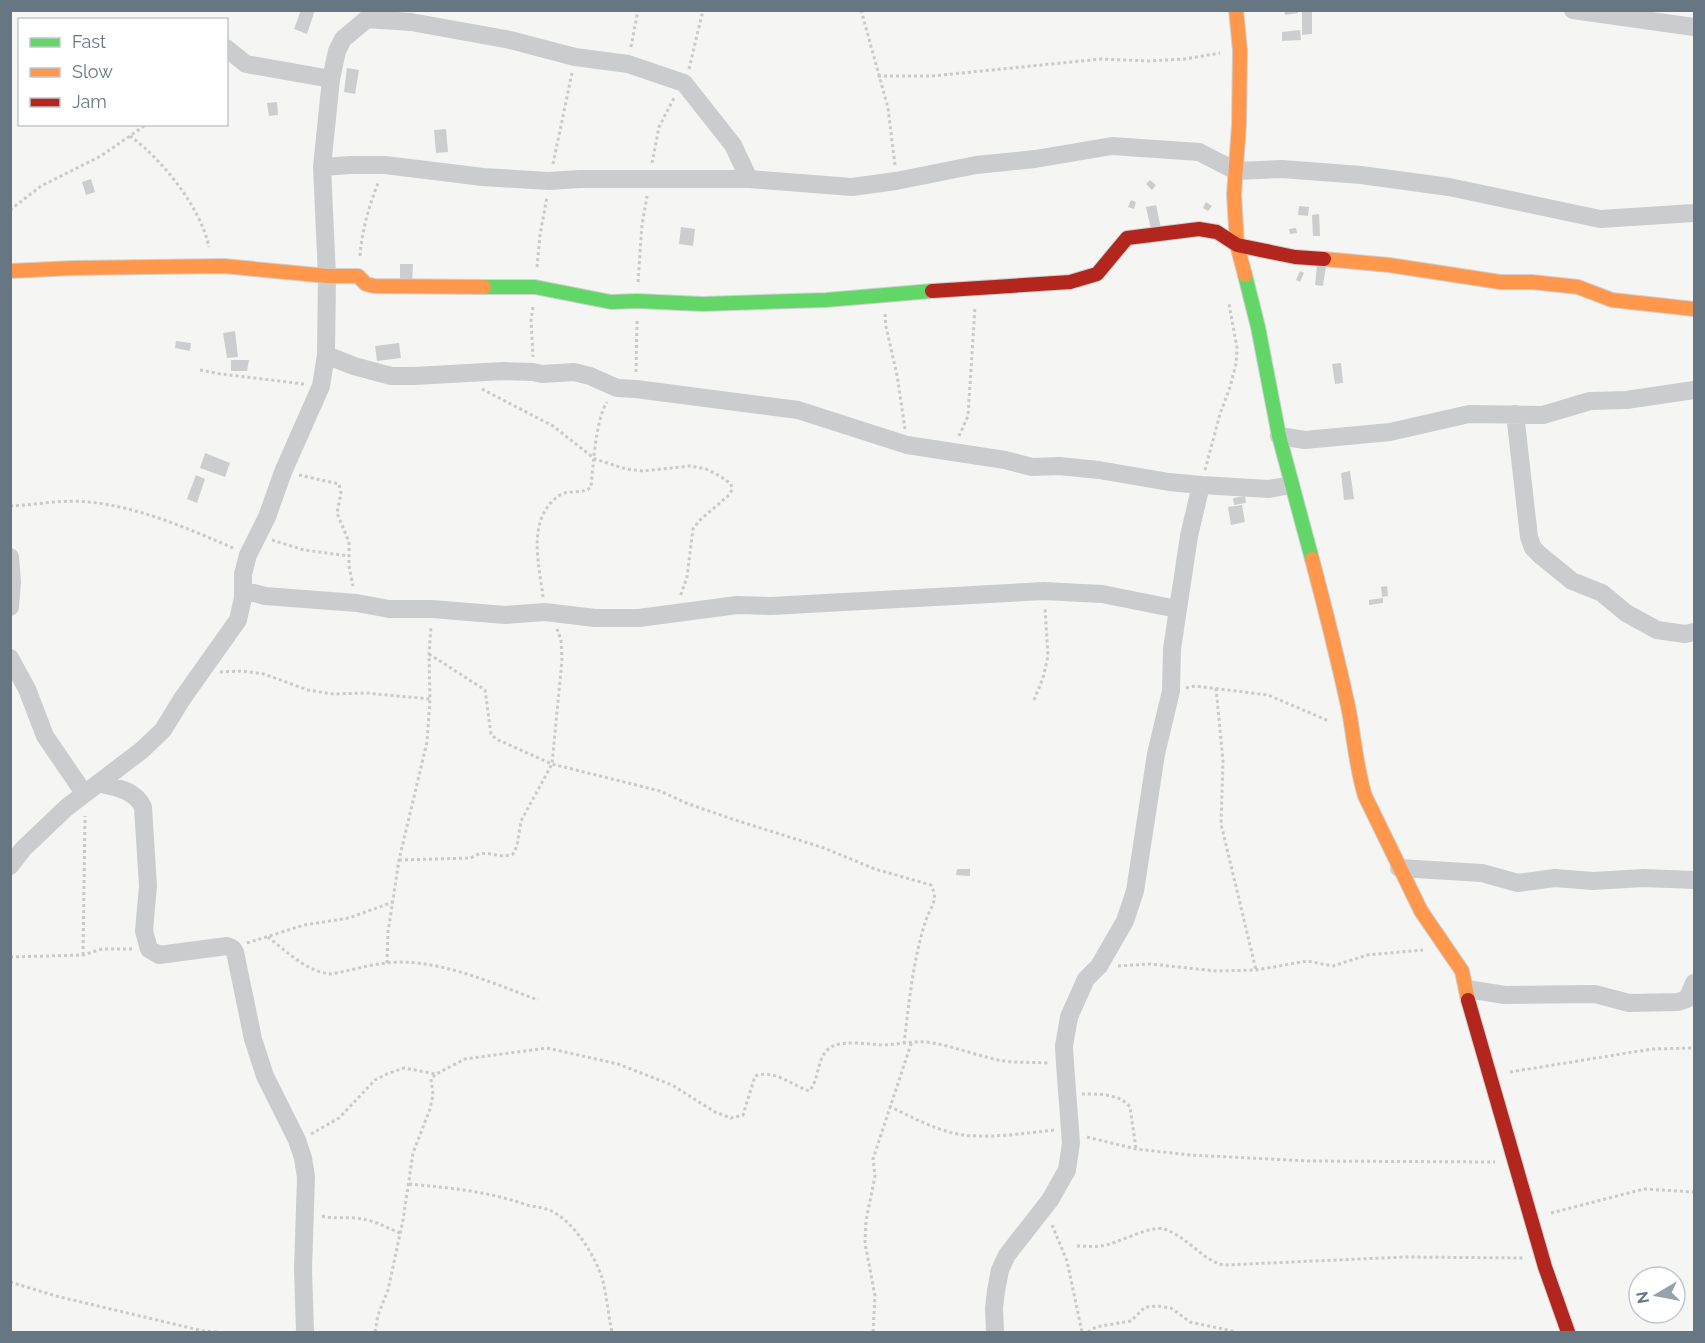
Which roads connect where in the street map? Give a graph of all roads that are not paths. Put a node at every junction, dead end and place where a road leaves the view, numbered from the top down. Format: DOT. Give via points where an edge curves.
graph roads {
  1 [pos="1236,10"];
  2 [pos="1573,10"];
  3 [pos="370,15"];
  4 [pos="1695,27"];
  5 [pos="228,50"];
  6 [pos="331,79"];
  7 [pos="322,167"];
  8 [pos="1236,171"];
  9 [pos="749,178"];
  10 [pos="1695,213"];
  11 [pos="1237,245"];
  12 [pos="10,271"];
  13 [pos="327,276"];
  14 [pos="1695,309"];
  15 [pos="326,355"];
  16 [pos="1695,390"];
  17 [pos="1515,414"];
  18 [pos="1279,436"];
  19 [pos="1201,485"];
  20 [pos="1292,485"];
  21 [pos="10,557"];
  22 [pos="243,590"];
  23 [pos="10,607"];
  24 [pos="1177,609"];
  25 [pos="1695,632"];
  26 [pos="10,658"];
  27 [pos="91,788"];
  28 [pos="17,848"];
  29 [pos="10,866"];
  30 [pos="1399,868"];
  31 [pos="1695,880"];
  32 [pos="1695,983"];
  33 [pos="1467,989"];
  34 [pos="305,1332"];
  35 [pos="995,1332"];
  36 [pos="1568,1332"];
  1 -- 8 [label="street" via="1240,50"];
  2 -- 4 [label="street"];
  3 -- 6 [label="street" via="343,39"];
  3 -- 9 [label="street" via="499,38 575,57 628,64 684,82 733,145"];
  5 -- 6 [label="street" via="246,64"];
  6 -- 7 [label="street"];
  7 -- 9 [label="street" via="385,165 549,181"];
  7 -- 13 [label="street"];
  8 -- 9 [label="street" via="1199,152 1112,147 976,165 852,188"];
  8 -- 10 [label="street" via="1282,169 1361,175 1427,184 1600,219"];
  8 -- 11 [label="street"];
  11 -- 13 [label="street" via="1217,232 1199,229 1127,238 1098,274 1070,282 794,302 611,302 535,287 374,286 358,276"];
  11 -- 14 [label="street" via="1295,257 1578,288 1612,300"];
  11 -- 18 [label="street"];
  12 -- 13 [label="street" via="213,266"];
  13 -- 15 [label="street"];
  15 -- 19 [label="street" via="392,376 504,371 580,373 617,388 798,410 907,446 1032,467 1099,470"];
  15 -- 22 [label="street" via="321,386 248,555"];
  16 -- 17 [label="street" via="1590,401 1543,415"];
  17 -- 18 [label="street" via="1468,414 1400,431 1305,440"];
  17 -- 25 [label="street" via="1533,548 1572,581 1602,593 1626,613 1657,630"];
  18 -- 20 [label="street"];
  19 -- 20 [label="street" via="1269,489"];
  19 -- 24 [label="street"];
  20 -- 30 [label="street" via="1337,654 1360,779"];
  21 -- 23 [label="street"];
  22 -- 24 [label="street" via="265,596 388,609 505,615 572,613 595,618 639,618 737,605 1044,591 1102,594"];
  22 -- 27 [label="street" via="238,620 163,730"];
  24 -- 35 [label="street" via="1171,691 1156,754 1135,891 1125,921 1099,966 1086,979 1069,1017 1064,1046 1071,1143 1067,1170 1000,1270"];
  26 -- 27 [label="street" via="45,736"];
  27 -- 28 [label="street"];
  27 -- 34 [label="street" via="129,791 143,807 148,886 144,931 149,949 159,955 231,947 235,952 265,1077 297,1140 306,1177"];
  28 -- 29 [label="street"];
  30 -- 31 [label="street" via="1482,873 1518,883 1555,878"];
  30 -- 33 [label="street" via="1420,911 1462,970"];
  32 -- 33 [label="street" via="1687,999 1678,1002 1629,1003 1595,994 1505,995"];
  33 -- 36 [label="street" via="1470,1012"];
}
